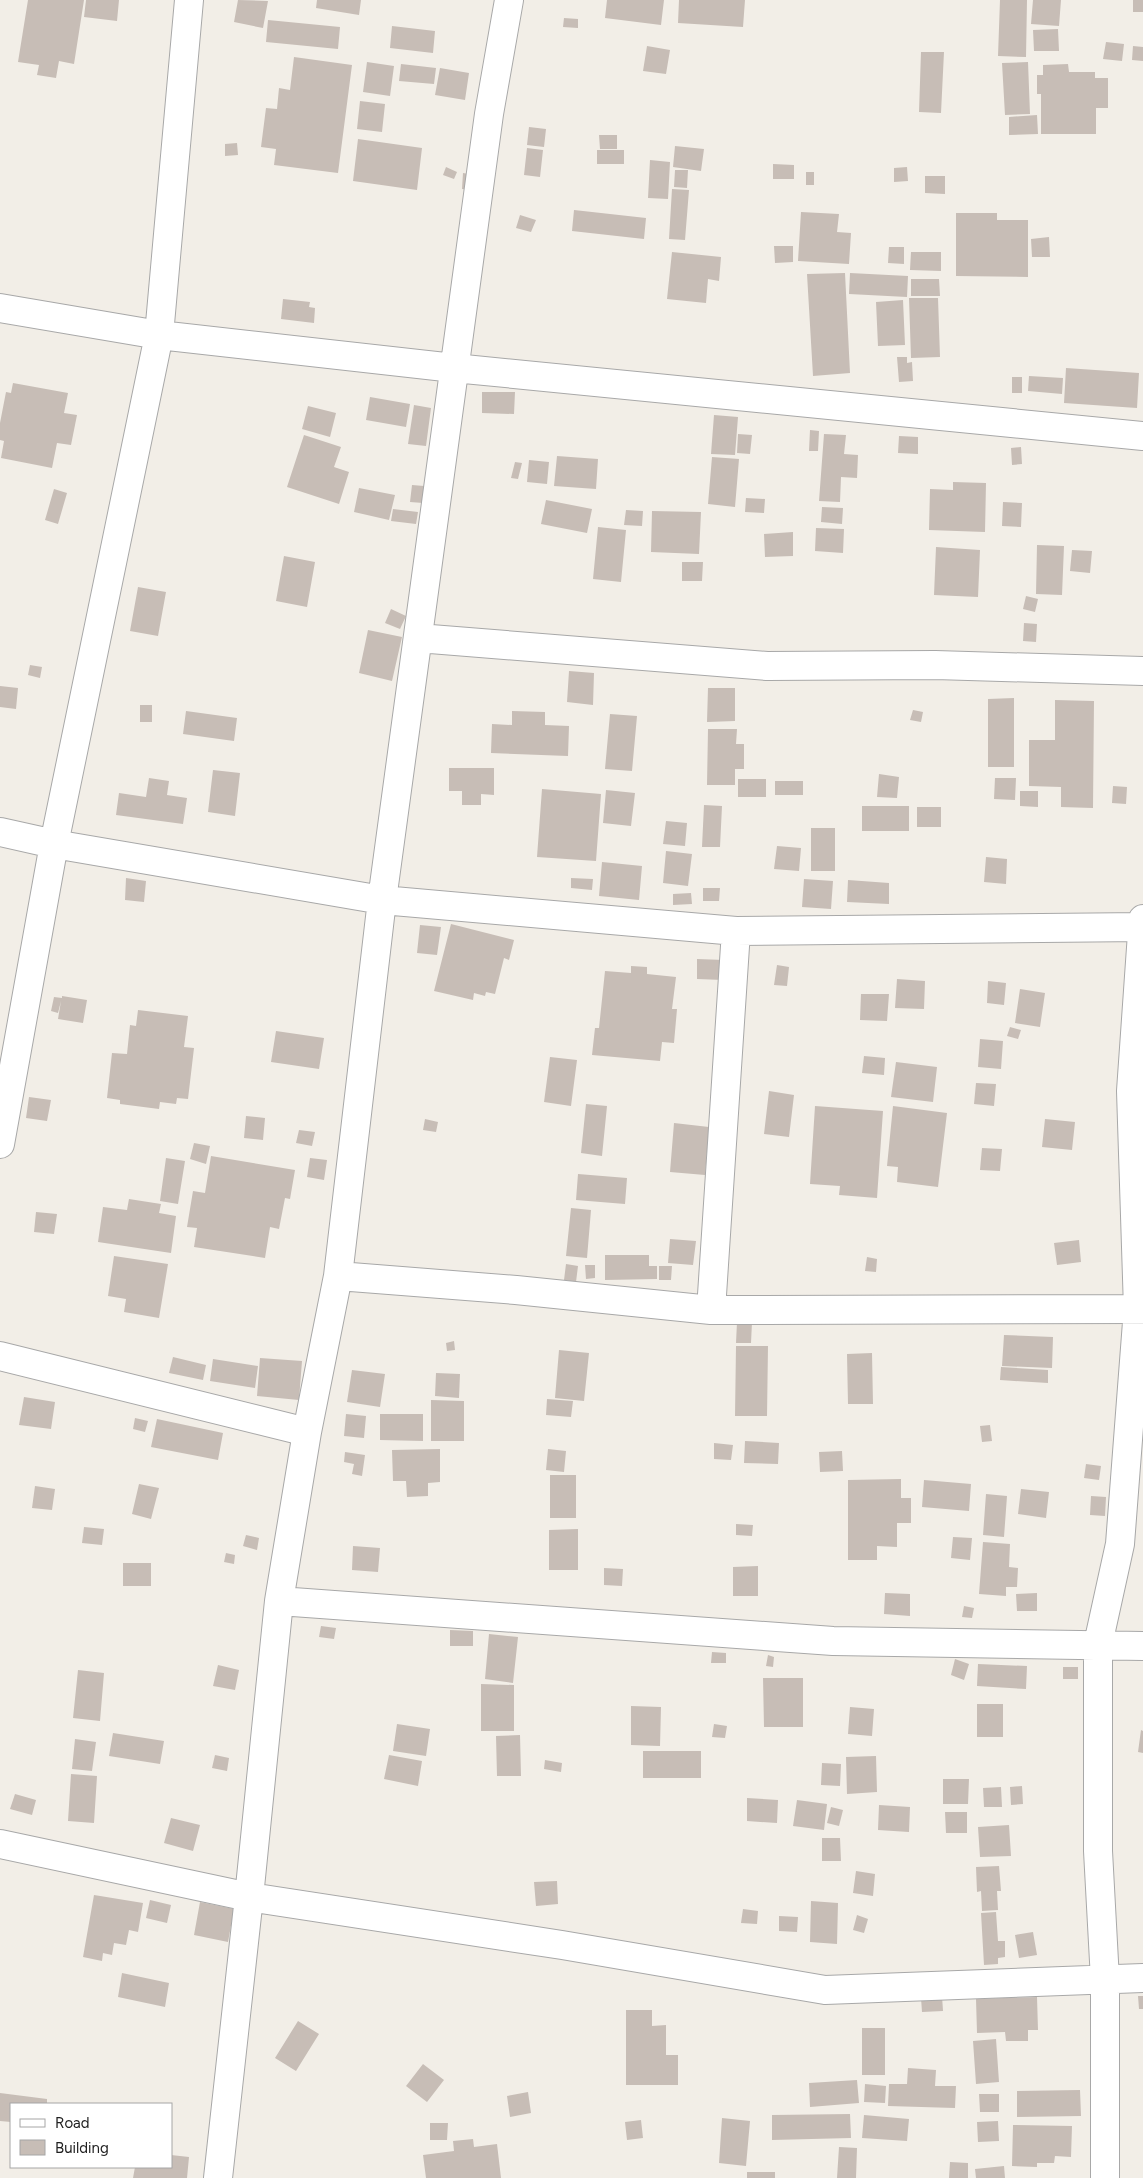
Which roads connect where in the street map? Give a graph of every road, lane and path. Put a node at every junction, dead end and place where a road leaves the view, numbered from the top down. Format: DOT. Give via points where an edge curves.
graph roads {
  1 [pos="189,0"];
  2 [pos="509,0"];
  3 [pos="0,308"];
  4 [pos="159,335"];
  5 [pos="454,368"];
  6 [pos="1143,436"];
  7 [pos="418,638"];
  8 [pos="1143,671"];
  9 [pos="0,832"];
  10 [pos="54,844"];
  11 [pos="382,900"];
  12 [pos="1143,919"];
  13 [pos="1143,927"];
  14 [pos="736,931"];
  15 [pos="0,1144"];
  16 [pos="338,1276"];
  17 [pos="1140,1309"];
  18 [pos="711,1310"];
  19 [pos="0,1356"];
  20 [pos="307,1432"];
  21 [pos="279,1601"];
  22 [pos="1098,1644"];
  23 [pos="1143,1646"];
  24 [pos="0,1844"];
  25 [pos="249,1897"];
  26 [pos="1143,1978"];
  27 [pos="1105,1980"];
  28 [pos="218,2178"];
  29 [pos="1105,2178"];
  1 -- 4 [label="street"];
  2 -- 5 [label="street" via="489,114"];
  3 -- 4 [label="street"];
  4 -- 5 [label="street"];
  4 -- 10 [label="street"];
  5 -- 6 [label="street"];
  5 -- 7 [label="street"];
  7 -- 8 [label="street" via="767,666"];
  7 -- 11 [label="street"];
  9 -- 10 [label="street"];
  10 -- 11 [label="street"];
  10 -- 15 [label="street"];
  11 -- 14 [label="street"];
  11 -- 16 [label="street"];
  12 -- 13 [label="street"];
  13 -- 14 [label="street"];
  13 -- 17 [label="street" via="1132,1091"];
  14 -- 18 [label="street"];
  16 -- 18 [label="street"];
  16 -- 20 [label="street"];
  17 -- 18 [label="street"];
  17 -- 22 [label="street" via="1120,1544"];
  19 -- 20 [label="street"];
  20 -- 21 [label="street"];
  21 -- 22 [label="street" via="833,1641"];
  21 -- 25 [label="street"];
  22 -- 23 [label="street"];
  22 -- 27 [label="street" via="1098,1851"];
  24 -- 25 [label="street"];
  25 -- 27 [label="street" via="562,1945 825,1990"];
  25 -- 28 [label="street"];
  26 -- 27 [label="street"];
  27 -- 29 [label="street"];
}
